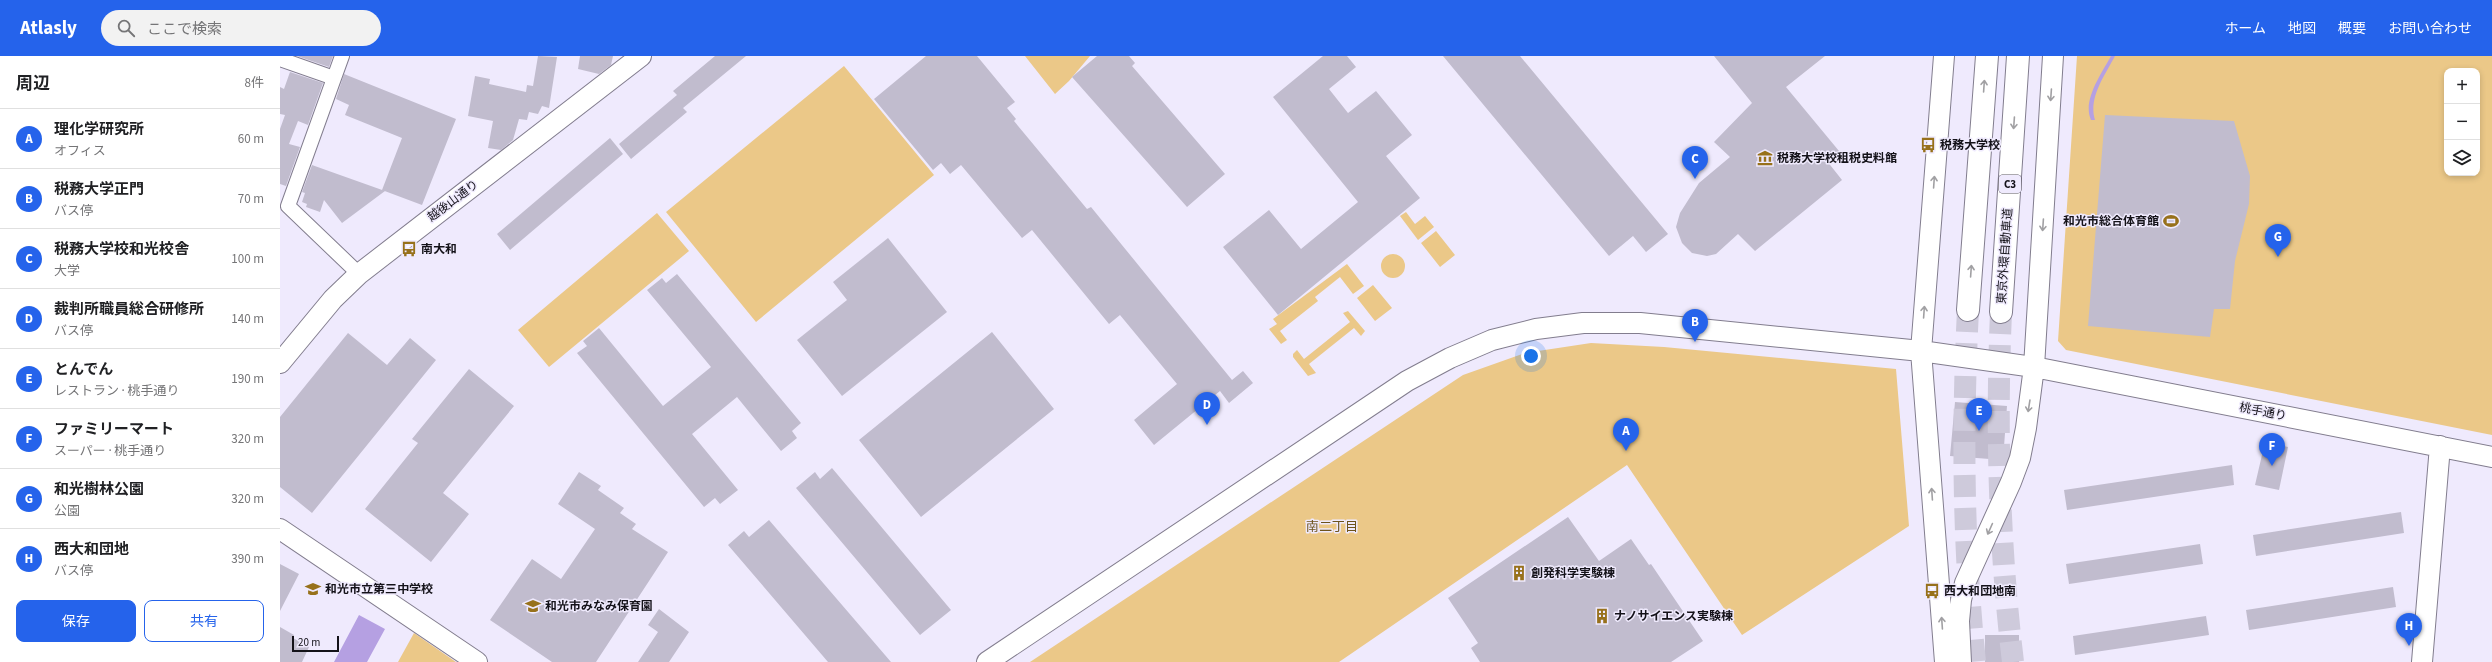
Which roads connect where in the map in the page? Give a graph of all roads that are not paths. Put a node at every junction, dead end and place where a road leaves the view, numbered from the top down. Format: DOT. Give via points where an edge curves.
graph roads {
  1 [pos="342,56"];
  2 [pos="641,56"];
  3 [pos="1944,56"];
  4 [pos="1987,56"];
  5 [pos="2018,56"];
  6 [pos="2053,56"];
  7 [pos="280,59"];
  8 [pos="334,78"];
  9 [pos="284,203"];
  10 [pos="359,274"];
  11 [pos="1968,310"];
  12 [pos="2001,312"];
  13 [pos="1921,351"];
  14 [pos="280,363"];
  15 [pos="2034,367"];
  16 [pos="2440,446"];
  17 [pos="2492,457"];
  18 [pos="280,529"];
  19 [pos="477,662"];
  20 [pos="987,662"];
  21 [pos="1945,662"];
  22 [pos="1961,662"];
  23 [pos="2422,662"];
  1 -- 8 [label="street"];
  2 -- 10 [label="street, 越後山通り"];
  13 -- 3 [label="street, one-way"];
  11 -- 4 [label="highway, one-way"];
  5 -- 12 [label="highway, 東京外環自動車道 / C3, one-way"];
  6 -- 15 [label="street, one-way"];
  7 -- 8 [label="street"];
  8 -- 9 [label="street"];
  9 -- 10 [label="street"];
  10 -- 14 [label="street, 越後山通り" via="333,299"];
  13 -- 15 [label="street, 桃手通り"];
  13 -- 20 [label="street, 桃手通り" via="1640,323 1583,323 1536,329 1492,340 1450,358 1407,381"];
  21 -- 13 [label="street, one-way"];
  15 -- 16 [label="street, 桃手通り"];
  15 -- 22 [label="street, one-way" via="2020,458 1965,583 1961,600"];
  16 -- 17 [label="street, 桃手通り"];
  16 -- 23 [label="street"];
  18 -- 19 [label="street"];
}
